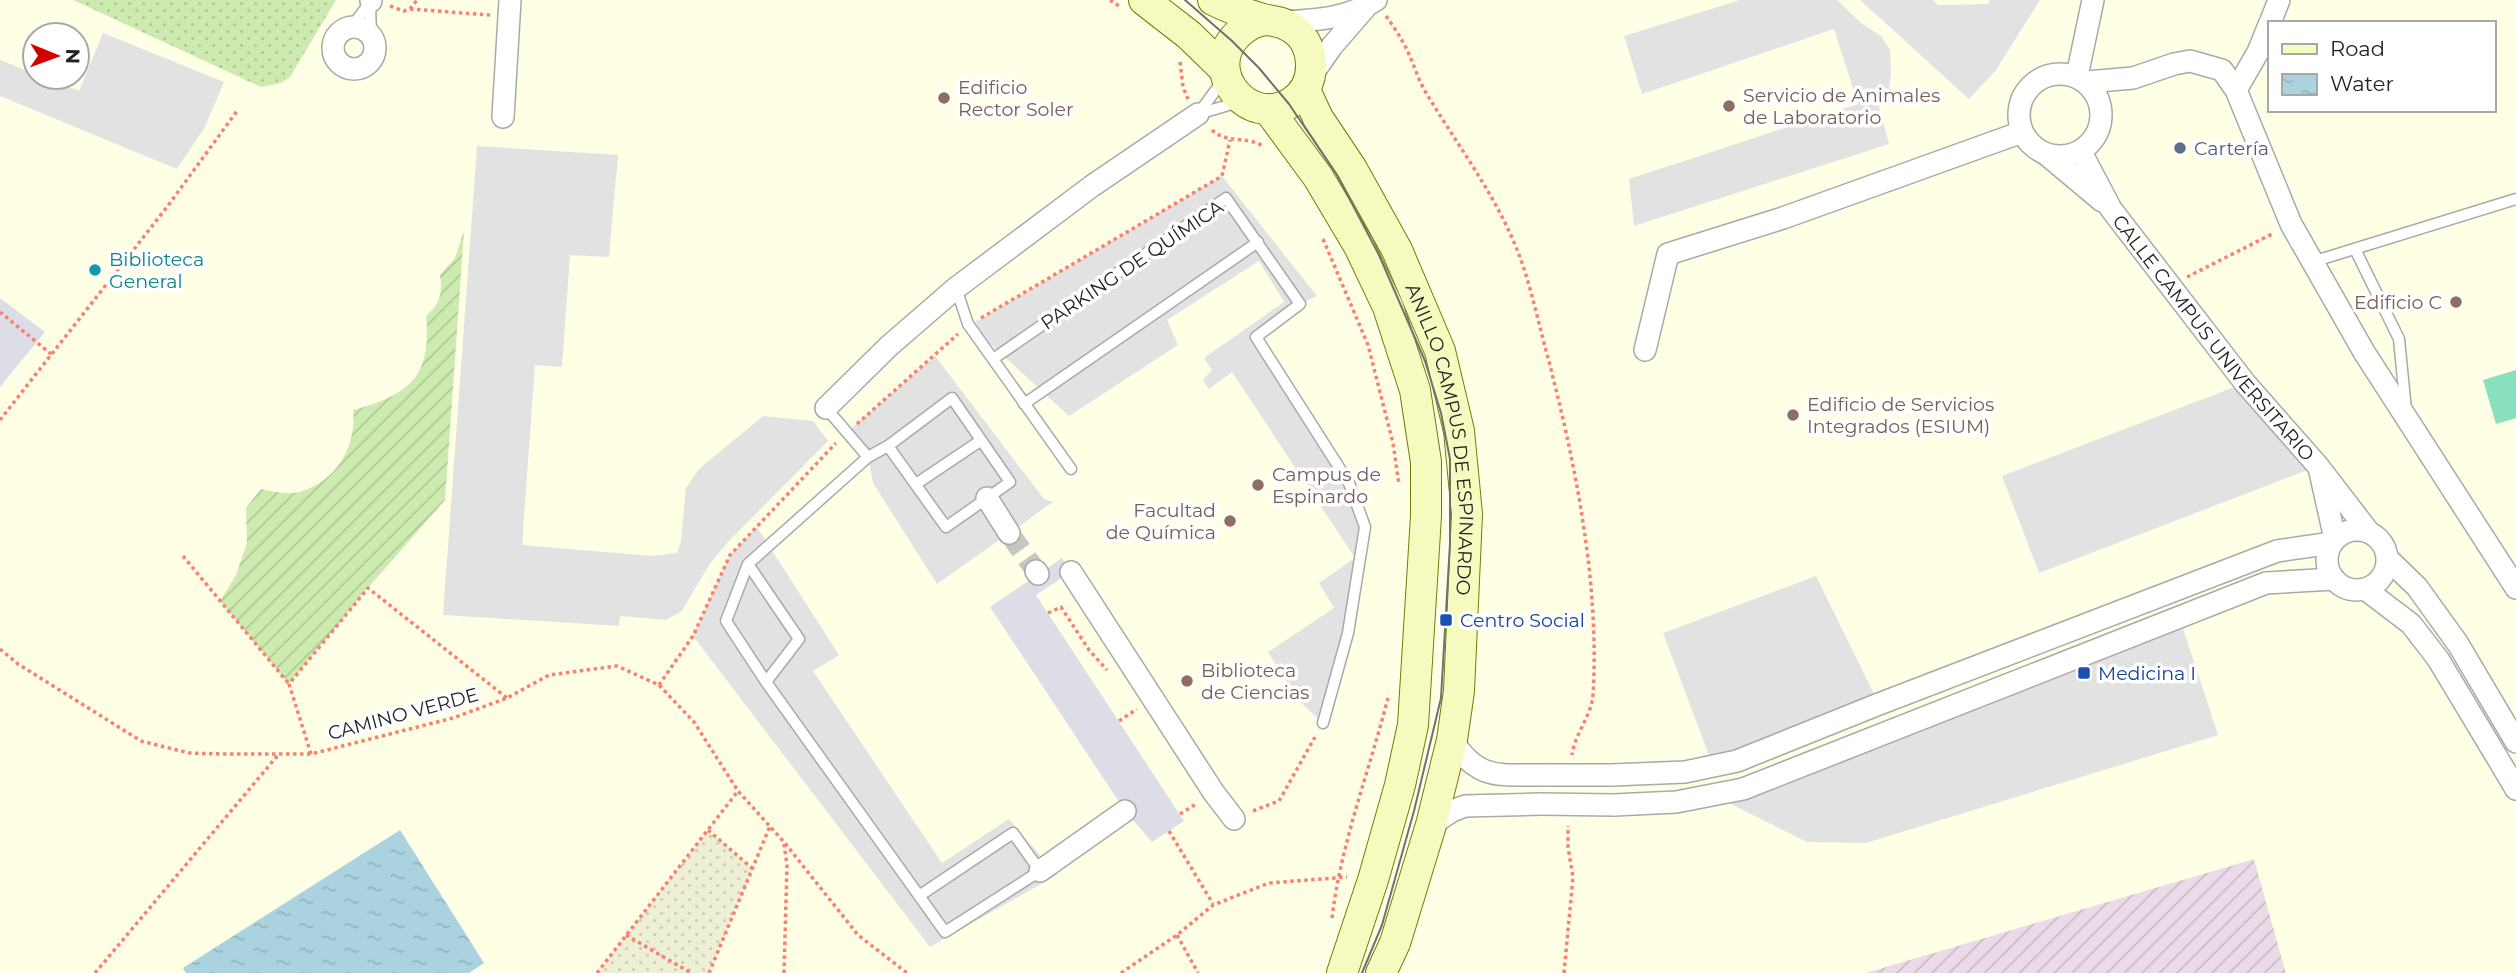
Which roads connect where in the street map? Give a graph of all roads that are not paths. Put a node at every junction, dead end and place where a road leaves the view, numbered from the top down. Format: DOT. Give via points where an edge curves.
graph roads {
  1 [pos="371,0"];
  2 [pos="1144,0"];
  3 [pos="1213,0"];
  4 [pos="2092,0"];
  5 [pos="2279,0"];
  6 [pos="1373,2"];
  7 [pos="510,8"];
  8 [pos="1274,21"];
  9 [pos="2271,21"];
  10 [pos="345,29"];
  11 [pos="2268,29"];
  12 [pos="371,37"];
  13 [pos="1224,73"];
  14 [pos="2133,78"];
  15 [pos="2082,79"];
  16 [pos="1308,83"];
  17 [pos="2236,90"];
  18 [pos="1255,105"];
  19 [pos="2102,111"];
  20 [pos="1198,114"];
  21 [pos="503,117"];
  22 [pos="2022,132"];
  23 [pos="2081,152"];
  24 [pos="2047,155"];
  25 [pos="2516,199"];
  26 [pos="2111,209"];
  27 [pos="1258,242"];
  28 [pos="2355,248"];
  29 [pos="2312,262"];
  30 [pos="956,288"];
  31 [pos="1645,350"];
  32 [pos="993,359"];
  33 [pos="1024,404"];
  34 [pos="826,408"];
  35 [pos="2407,419"];
  36 [pos="980,441"];
  37 [pos="888,446"];
  38 [pos="868,457"];
  39 [pos="2318,466"];
  40 [pos="1071,469"];
  41 [pos="916,484"];
  42 [pos="987,498"];
  43 [pos="2368,531"];
  44 [pos="1009,533"];
  45 [pos="2334,541"];
  46 [pos="2388,559"];
  47 [pos="748,564"];
  48 [pos="1071,572"];
  49 [pos="2334,579"];
  50 [pos="2516,588"];
  51 [pos="2365,589"];
  52 [pos="1958,673"];
  53 [pos="766,682"];
  54 [pos="1969,702"];
  55 [pos="1323,723"];
  56 [pos="1452,740"];
  57 [pos="2516,742"];
  58 [pos="2516,789"];
  59 [pos="1125,811"];
  60 [pos="1234,819"];
  61 [pos="1432,825"];
  62 [pos="1040,872"];
  63 [pos="919,896"];
  64 [pos="1342,973"];
  65 [pos="1381,973"];
  1 -- 10 [label="lane"];
  1 -- 12 [label="lane"];
  2 -- 13 [label="main road, ANILLO CAMPUS DE ESPINARDO" via="1189,35"];
  3 -- 8 [label="main road, ANILLO CAMPUS DE ESPINARDO"];
  4 -- 15 [label="street"];
  5 -- 9 [label="street"];
  6 -- 8 [label="street" via="1331,19"];
  6 -- 16 [label="street" via="1332,46"];
  7 -- 21 [label="street"];
  8 -- 13 [label="main road" via="1250,24 1237,35 1227,48"];
  8 -- 16 [label="main road, ANILLO CAMPUS DE ESPINARDO" via="1296,30 1306,42 1311,56"];
  10 -- 12 [label="street" via="359,28"];
  10 -- 12 [label="street" via="335,39 333,52 339,64 351,69 364,67 373,57"];
  11 -- 17 [label="street"];
  13 -- 18 [label="main road, ANILLO CAMPUS DE ESPINARDO" via="1231,90"];
  13 -- 20 [label="lane"];
  14 -- 15 [label="street"];
  14 -- 17 [label="street" via="2190,61 2222,70"];
  14 -- 19 [label="street"];
  15 -- 19 [label="street" via="2097,95"];
  15 -- 22 [label="street" via="2053,74 2031,85 2019,114"];
  16 -- 18 [label="main road" via="1289,104"];
  16 -- 56 [label="main road, ANILLO CAMPUS DE ESPINARDO" via="1318,118 1397,250 1440,351 1459,431 1467,514 1459,691"];
  17 -- 29 [label="street" via="2291,225"];
  18 -- 20 [label="lane"];
  18 -- 64 [label="main road, ANILLO CAMPUS DE ESPINARDO" via="1318,177 1359,246 1388,307 1415,390 1426,462 1413,726 1373,880"];
  19 -- 23 [label="street" via="2097,135"];
  20 -- 30 [label="street"];
  22 -- 24 [label="street" via="2032,146"];
  22 -- 31 [label="street" via="1668,254"];
  23 -- 24 [label="street"];
  23 -- 26 [label="street, CALLE CAMPUS UNIVERSITARIO"];
  24 -- 26 [label="street, CALLE CAMPUS UNIVERSITARIO"];
  25 -- 28 [label="lane"];
  26 -- 39 [label="street, CALLE CAMPUS UNIVERSITARIO" via="2245,383"];
  27 -- 32 [label="lane, PARKING DE QUÍMICA" via="1226,198"];
  27 -- 33 [label="lane"];
  27 -- 55 [label="lane, PARKING DE QUÍMICA" via="1300,304 1256,337 1349,483 1365,527 1348,634"];
  28 -- 29 [label="lane"];
  28 -- 35 [label="lane" via="2399,339"];
  29 -- 35 [label="street"];
  30 -- 32 [label="lane" via="968,324"];
  30 -- 34 [label="street"];
  32 -- 33 [label="lane"];
  33 -- 40 [label="lane"];
  34 -- 38 [label="lane"];
  35 -- 50 [label="street"];
  36 -- 37 [label="lane" via="952,398"];
  36 -- 41 [label="lane"];
  36 -- 42 [label="lane" via="1010,482"];
  37 -- 38 [label="lane"];
  37 -- 41 [label="lane"];
  38 -- 47 [label="lane"];
  39 -- 43 [label="street, CALLE CAMPUS UNIVERSITARIO"];
  39 -- 45 [label="street, CALLE CAMPUS UNIVERSITARIO"];
  41 -- 42 [label="lane" via="946,527"];
  42 -- 44 [label="street"];
  43 -- 45 [label="street" via="2351,530"];
  43 -- 46 [label="street" via="2382,542"];
  45 -- 49 [label="street" via="2327,561"];
  45 -- 52 [label="street" via="2277,551"];
  46 -- 51 [label="street" via="2377,583"];
  46 -- 57 [label="street" via="2417,587 2451,635"];
  47 -- 53 [label="lane" via="726,621"];
  47 -- 53 [label="lane" via="799,639"];
  48 -- 60 [label="street"];
  49 -- 51 [label="street" via="2343,586"];
  49 -- 54 [label="street" via="2266,583"];
  51 -- 58 [label="street" via="2411,624 2438,659"];
  52 -- 54 [label="street"];
  52 -- 56 [label="street, bridge" via="1737,761 1685,772 1488,772 1463,758"];
  53 -- 63 [label="lane"];
  54 -- 61 [label="street, bridge" via="1743,789 1676,802 1465,806"];
  56 -- 61 [label="main road, ANILLO CAMPUS DE ESPINARDO"];
  59 -- 62 [label="street"];
  61 -- 65 [label="main road, ANILLO CAMPUS DE ESPINARDO"];
  62 -- 63 [label="lane" via="944,932"];
  62 -- 63 [label="lane" via="1013,834"];
}
